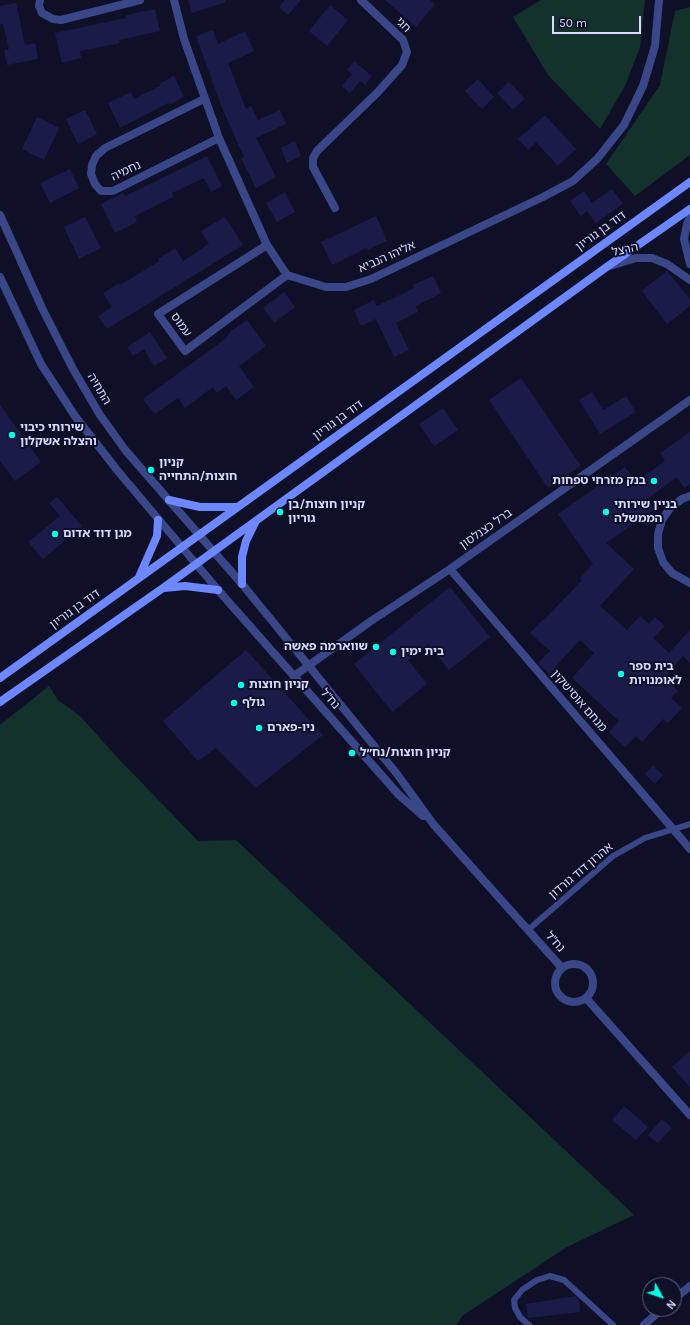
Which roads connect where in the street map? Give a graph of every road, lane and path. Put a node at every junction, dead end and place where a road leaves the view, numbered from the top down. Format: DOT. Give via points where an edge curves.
graph roads {
  1 [pos="40,0"];
  2 [pos="140,0"];
  3 [pos="174,0"];
  4 [pos="361,0"];
  5 [pos="659,0"];
  6 [pos="204,99"];
  7 [pos="219,138"];
  8 [pos="690,182"];
  9 [pos="335,208"];
  10 [pos="690,209"];
  11 [pos="0,215"];
  12 [pos="690,217"];
  13 [pos="267,245"];
  14 [pos="690,264"];
  15 [pos="608,266"];
  16 [pos="287,275"];
  17 [pos="0,277"];
  18 [pos="690,280"];
  19 [pos="690,400"];
  20 [pos="690,496"];
  21 [pos="169,500"];
  22 [pos="238,507"];
  23 [pos="158,520"];
  24 [pos="256,521"];
  25 [pos="199,535"];
  26 [pos="182,548"];
  27 [pos="214,552"];
  28 [pos="196,564"];
  29 [pos="450,569"];
  30 [pos="139,578"];
  31 [pos="690,583"];
  32 [pos="242,584"];
  33 [pos="163,588"];
  34 [pos="218,590"];
  35 [pos="308,665"];
  36 [pos="294,676"];
  37 [pos="0,678"];
  38 [pos="0,702"];
  39 [pos="434,824"];
  40 [pos="690,824"];
  41 [pos="674,830"];
  42 [pos="690,849"];
  43 [pos="528,930"];
  44 [pos="562,968"];
  45 [pos="586,998"];
  46 [pos="690,1115"];
  47 [pos="653,1317"];
  48 [pos="529,1325"];
  49 [pos="613,1325"];
  50 [pos="644,1325"];
  1 -- 2 [label="street" via="42,13 61,20"];
  3 -- 6 [label="street"];
  4 -- 9 [label="street, חגי" via="403,40 407,52 402,65 378,92 317,150 313,167"];
  5 -- 16 [label="street, אליהו הנביא" via="655,46 643,86 624,125 597,159 573,181 371,279 346,287 326,287"];
  6 -- 7 [label="street"];
  6 -- 7 [label="street, נחמיה" via="105,148 96,156 92,165 95,184 101,191 113,191"];
  7 -- 13 [label="street"];
  8 -- 22 [label="main road, דוד בן גוריון"];
  10 -- 15 [label="main road"];
  11 -- 21 [label="street, התחיה" via="76,375 122,445"];
  12 -- 14 [label="street" via="684,239"];
  13 -- 16 [label="street"];
  13 -- 16 [label="street, עמוס" via="158,314 185,351"];
  15 -- 18 [label="street, הרצל" via="636,258 652,258 667,264"];
  15 -- 24 [label="main road"];
  17 -- 23 [label="street" via="41,364 75,416"];
  19 -- 29 [label="street, ברל כצנלסון"];
  20 -- 31 [label="street" via="670,508 662,520 658,534 658,548 663,562 672,573"];
  21 -- 22 [label="main road" via="200,507"];
  21 -- 25 [label="street, התחיה"];
  22 -- 25 [label="main road, דוד בן גוריון"];
  23 -- 26 [label="street"];
  23 -- 30 [label="main road" via="157,536"];
  24 -- 27 [label="main road"];
  24 -- 32 [label="main road" via="246,541 242,557"];
  25 -- 26 [label="main road, דוד בן גוריון"];
  25 -- 27 [label="street, התחיה"];
  26 -- 28 [label="street, נח\"ל"];
  26 -- 30 [label="main road, דוד בן גוריון"];
  27 -- 28 [label="main road"];
  27 -- 32 [label="street, נח\"ל"];
  28 -- 33 [label="main road"];
  28 -- 34 [label="street, נח\"ל"];
  29 -- 35 [label="street, ברל כצנלסון"];
  29 -- 41 [label="street, מנחם אוסישקין"];
  30 -- 37 [label="main road, דוד בן גוריון"];
  32 -- 35 [label="street, נח\"ל"];
  33 -- 34 [label="main road" via="185,586"];
  33 -- 38 [label="main road"];
  34 -- 36 [label="street, נח\"ל"];
  35 -- 36 [label="street, ברל כצנלסון"];
  35 -- 39 [label="street, נח\"ל" via="397,774"];
  36 -- 39 [label="street, נח\"ל" via="399,795"];
  39 -- 43 [label="street, נח\"ל"];
  40 -- 41 [label="lane, אהרון דוד גורדון"];
  41 -- 42 [label="street, מנחם אוסישקין"];
  41 -- 43 [label="lane, אהרון דוד גורדון" via="645,838 613,856"];
  43 -- 44 [label="street, נח\"ל"];
  44 -- 45 [label="street" via="556,978 556,989 559,994 569,1002"];
  44 -- 45 [label="street" via="573,963 589,970 594,981 591,994"];
  45 -- 46 [label="street"];
  47 -- 50 [label="street"];
  48 -- 49 [label="lane" via="520,1317 514,1300 522,1290 537,1280 550,1276 564,1280"];
}
